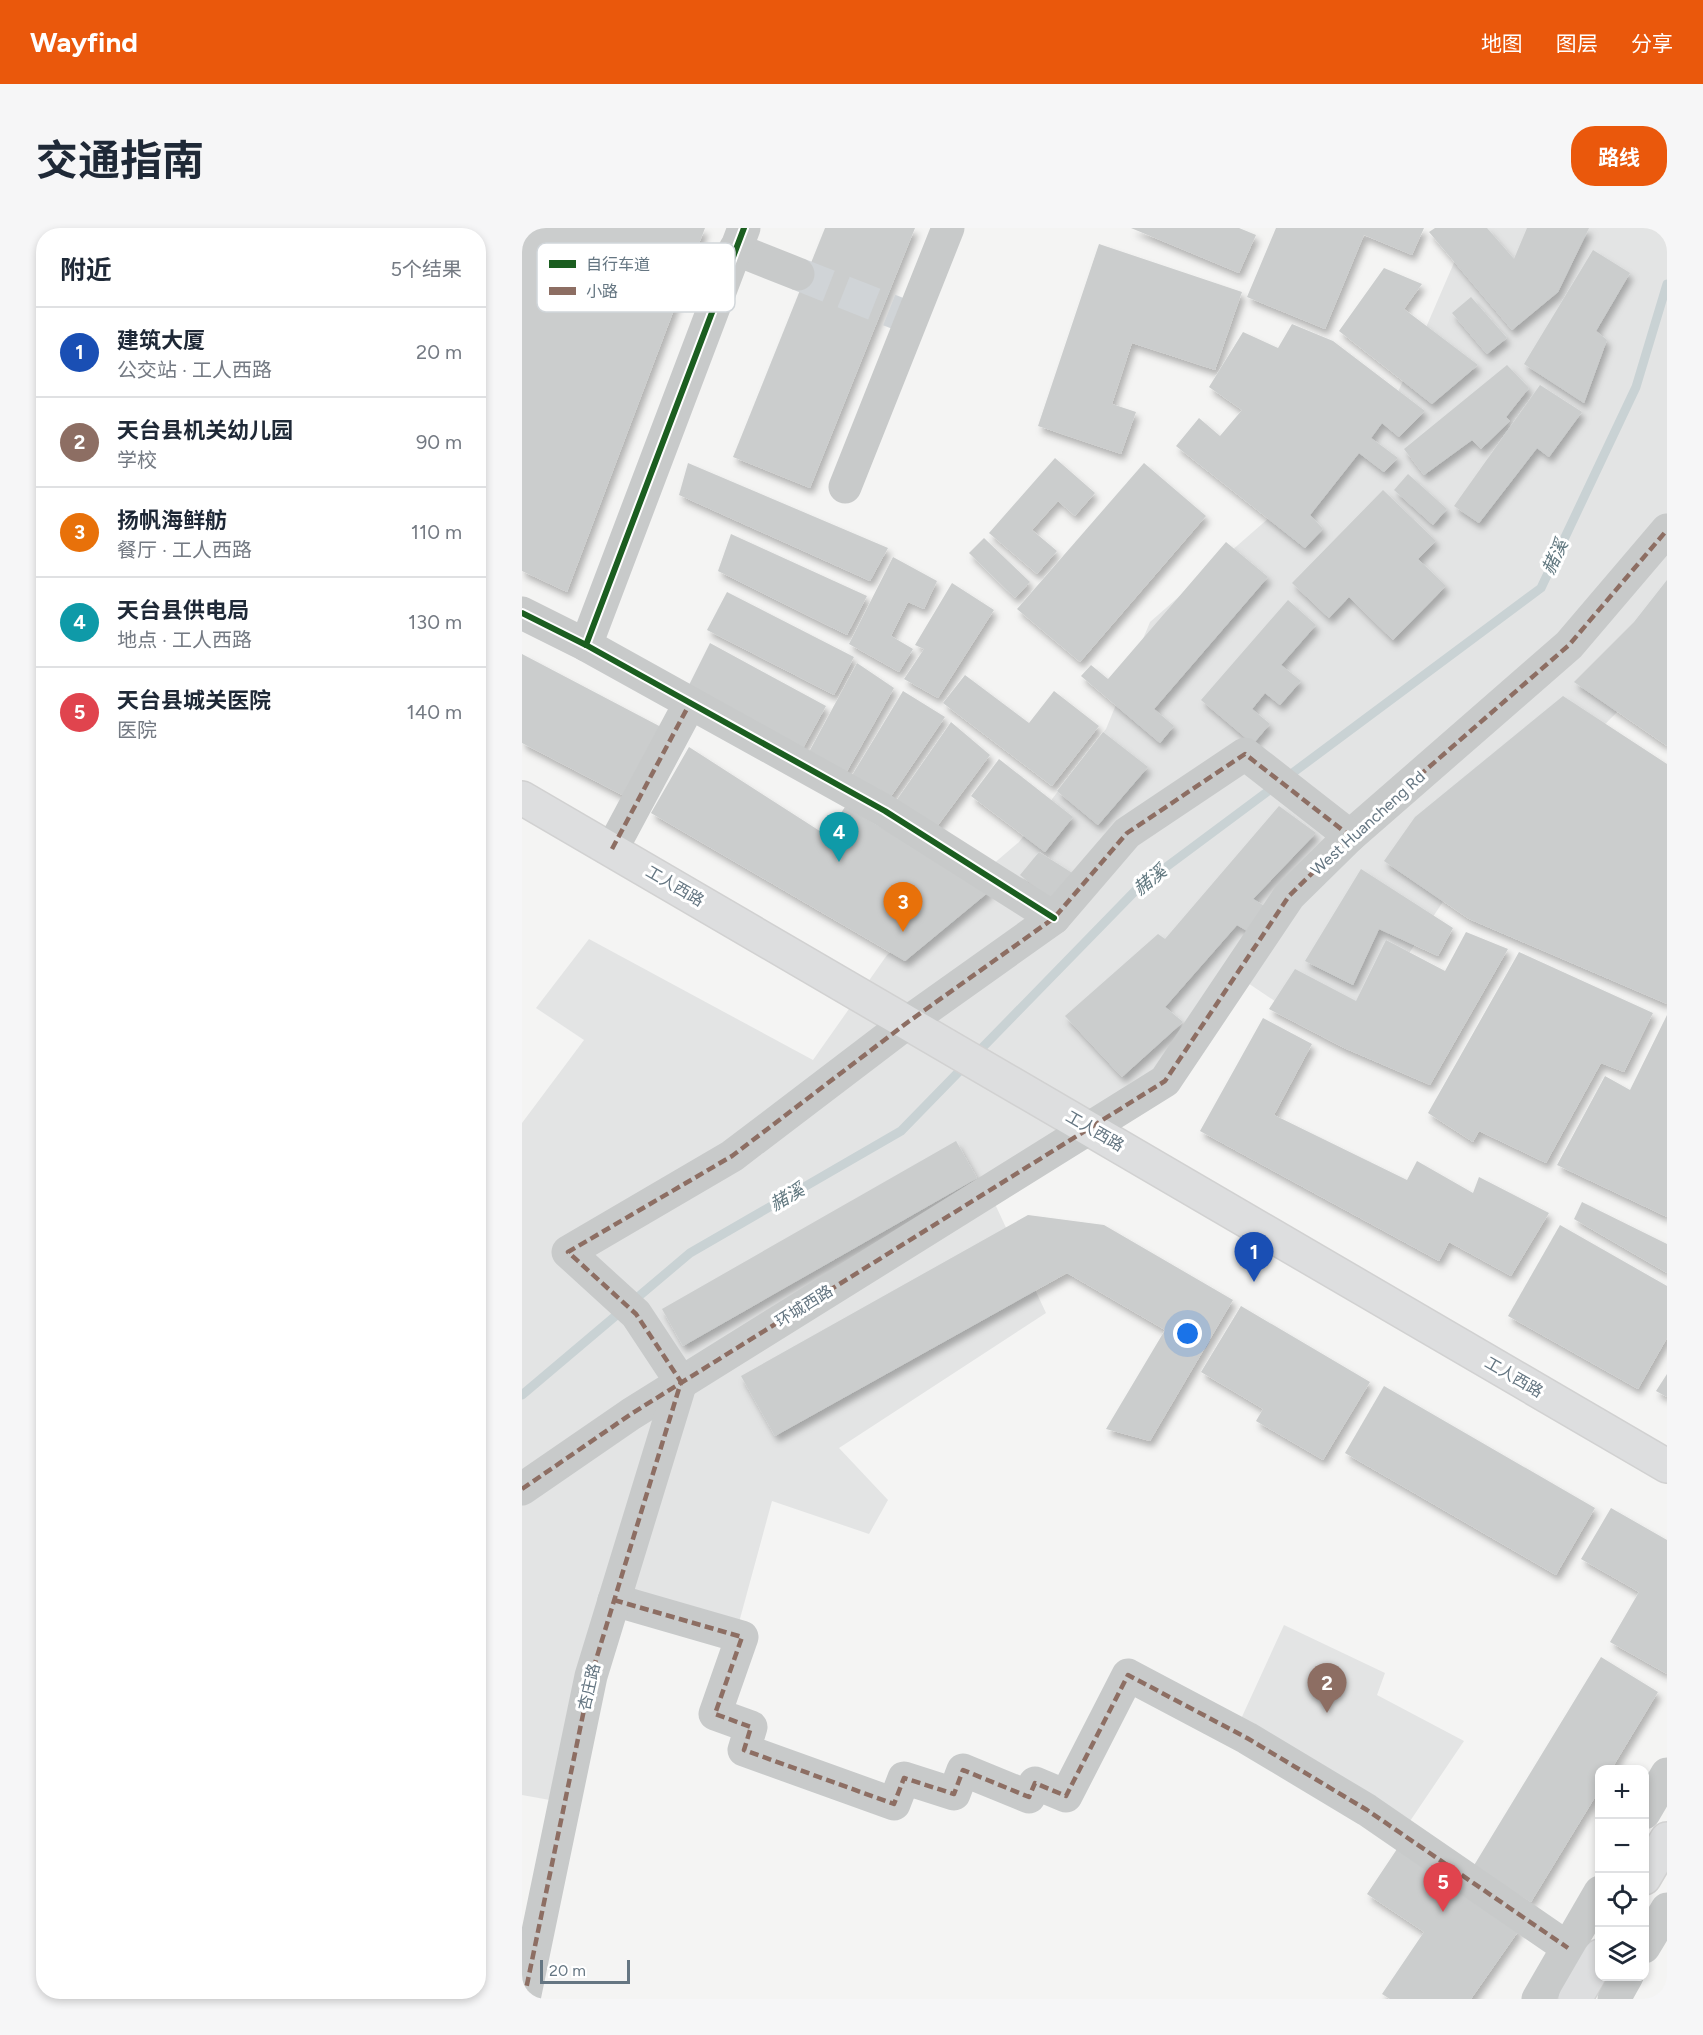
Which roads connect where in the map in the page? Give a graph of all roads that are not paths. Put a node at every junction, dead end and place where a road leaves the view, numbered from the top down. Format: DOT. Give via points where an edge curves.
graph roads {
  1 [pos="948,228"];
  2 [pos="740,239"];
  3 [pos="798,274"];
  4 [pos="712,312"];
  5 [pos="845,487"];
  6 [pos="1667,530"];
  7 [pos="522,613"];
  8 [pos="586,645"];
  9 [pos="690,703"];
  10 [pos="522,798"];
  11 [pos="1350,836"];
  12 [pos="612,849"];
  13 [pos="1054,918"];
  14 [pos="908,1022"];
  15 [pos="1088,1127"];
  16 [pos="681,1382"];
  17 [pos="1667,1466"];
  18 [pos="522,1489"];
  19 [pos="614,1600"];
  20 [pos="1667,1774"];
  21 [pos="1649,1805"];
  22 [pos="1667,1839"];
  23 [pos="1647,1873"];
  24 [pos="1595,1899"];
  25 [pos="1667,1909"];
  26 [pos="1649,1939"];
  27 [pos="1568,1948"];
  28 [pos="1595,1963"];
  29 [pos="1625,1981"];
  30 [pos="527,1998"];
  31 [pos="1539,1999"];
  32 [pos="1575,1999"];
  33 [pos="1614,1999"];
  1 -- 5 [label="street"];
  2 -- 3 [label="street"];
  4 -- 8 [label="street"];
  6 -- 11 [label="street, West Huancheng Rd" via="1569,645"];
  7 -- 8 [label="street"];
  8 -- 9 [label="street"];
  9 -- 12 [label="street"];
  9 -- 13 [label="street" via="885,811"];
  10 -- 12 [label="main road, 工人西路"];
  11 -- 13 [label="street" via="1245,754 1126,833"];
  11 -- 15 [label="street, West Huancheng Rd" via="1289,896 1165,1082"];
  12 -- 14 [label="main road, 工人西路"];
  13 -- 14 [label="street"];
  14 -- 15 [label="main road, 工人西路"];
  14 -- 16 [label="street" via="732,1156 568,1252 636,1314"];
  15 -- 16 [label="street, 环城西路"];
  15 -- 17 [label="main road, 工人西路"];
  16 -- 18 [label="street, 环城西路"];
  16 -- 19 [label="street, 杏庄路"];
  19 -- 27 [label="street" via="742,1637 715,1714 751,1727 744,1750 894,1804 904,1778 954,1794 963,1770 1029,1797 1035,1783 1066,1796 1128,1676 1247,1738 1367,1809"];
  19 -- 30 [label="street, 杏庄路" via="591,1676"];
  20 -- 21 [label="street"];
  22 -- 23 [label="main road"];
  24 -- 27 [label="street"];
  25 -- 26 [label="street"];
  27 -- 31 [label="street"];
  28 -- 32 [label="main road"];
  29 -- 33 [label="street"];
}
